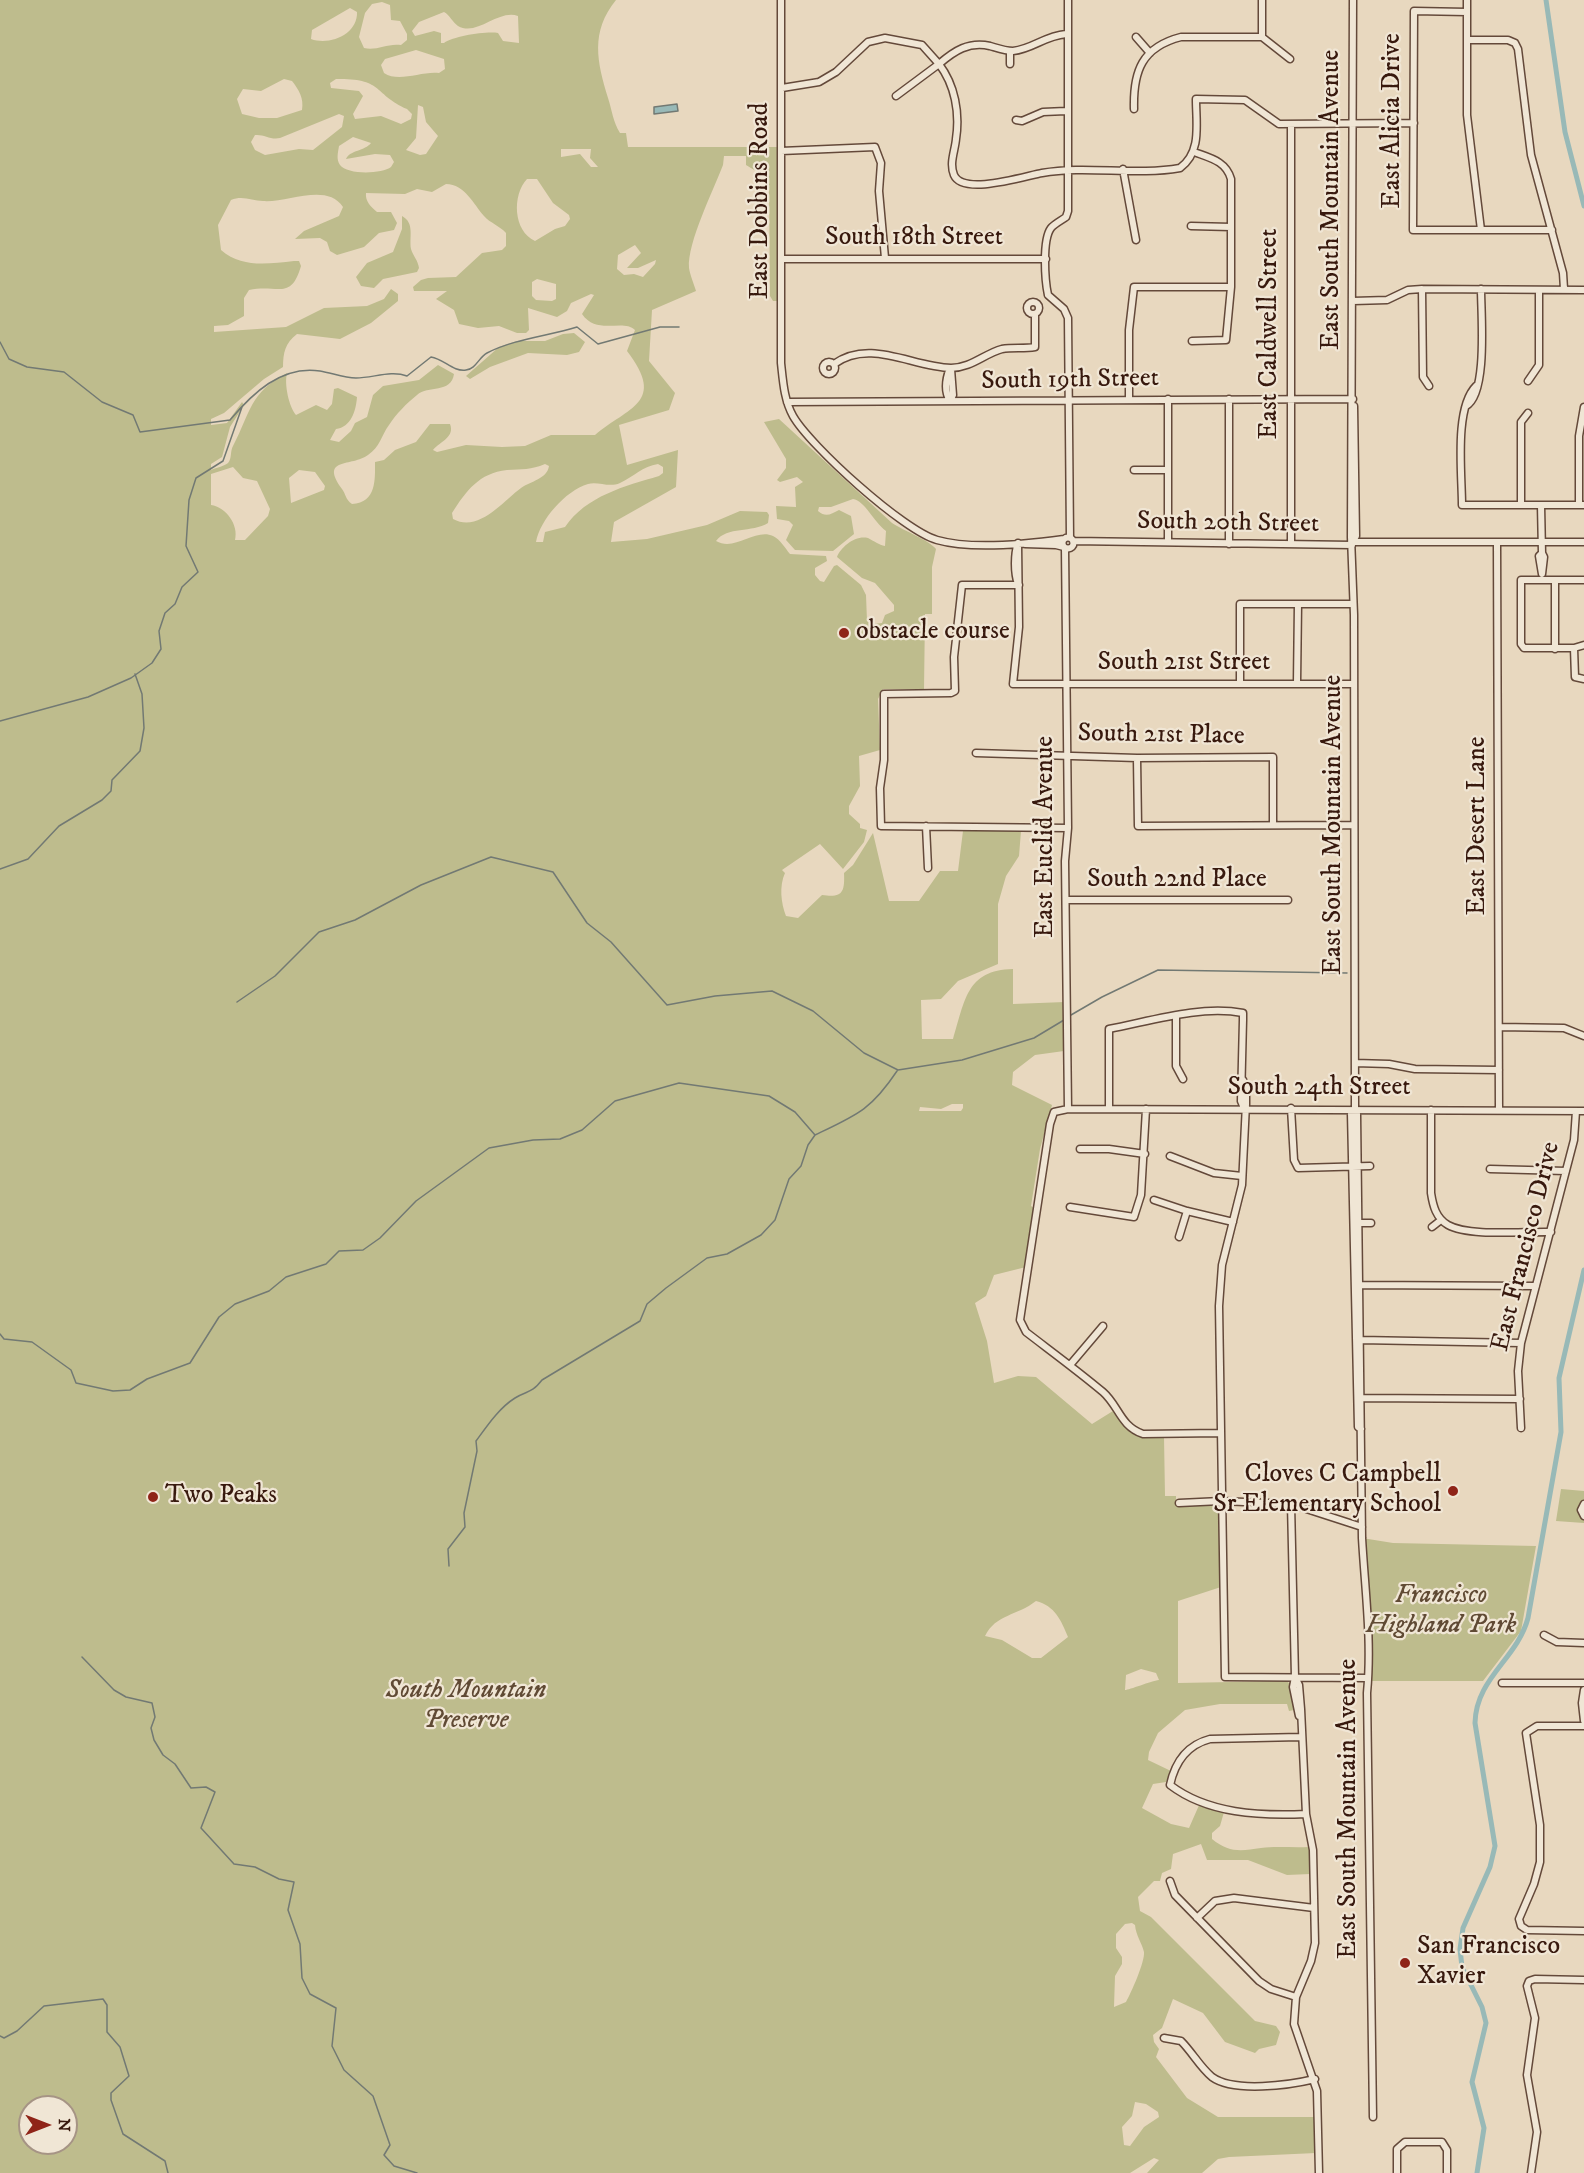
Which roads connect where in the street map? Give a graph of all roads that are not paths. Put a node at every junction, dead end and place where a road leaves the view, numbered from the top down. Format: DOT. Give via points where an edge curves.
graph roads {
  1 [pos="781,0"];
  2 [pos="1068,0"];
  3 [pos="1262,0"];
  4 [pos="1353,0"];
  5 [pos="1467,0"];
  6 [pos="1467,12"];
  7 [pos="1066,34"];
  8 [pos="1136,37"];
  9 [pos="1262,37"];
  10 [pos="1468,39"];
  11 [pos="1010,51"];
  12 [pos="1150,53"];
  13 [pos="1290,59"];
  14 [pos="939,64"];
  15 [pos="1010,64"];
  16 [pos="782,88"];
  17 [pos="896,96"];
  18 [pos="1134,109"];
  19 [pos="1066,111"];
  20 [pos="1016,120"];
  21 [pos="1353,123"];
  22 [pos="1414,123"];
  23 [pos="1290,125"];
  24 [pos="781,151"];
  25 [pos="1194,152"];
  26 [pos="1123,169"];
  27 [pos="1067,171"];
  28 [pos="1191,226"];
  29 [pos="1231,227"];
  30 [pos="1481,230"];
  31 [pos="1552,230"];
  32 [pos="1136,240"];
  33 [pos="885,258"];
  34 [pos="782,259"];
  35 [pos="1046,259"];
  36 [pos="1231,286"];
  37 [pos="1422,289"];
  38 [pos="1481,289"];
  39 [pos="1564,289"];
  40 [pos="1539,290"];
  41 [pos="1584,290"];
  42 [pos="1353,301"];
  43 [pos="1035,314"];
  44 [pos="1192,341"];
  45 [pos="834,364"];
  46 [pos="950,368"];
  47 [pos="1528,381"];
  48 [pos="1429,386"];
  49 [pos="1129,398"];
  50 [pos="1168,399"];
  51 [pos="1229,399"];
  52 [pos="1291,399"];
  53 [pos="1353,399"];
  54 [pos="950,401"];
  55 [pos="1069,401"];
  56 [pos="787,402"];
  57 [pos="1584,407"];
  58 [pos="1528,413"];
  59 [pos="1583,422"];
  60 [pos="1134,470"];
  61 [pos="1168,470"];
  62 [pos="1521,505"];
  63 [pos="1541,505"];
  64 [pos="1582,505"];
  65 [pos="1168,542"];
  66 [pos="1497,542"];
  67 [pos="1541,542"];
  68 [pos="1584,542"];
  69 [pos="1018,543"];
  70 [pos="1352,543"];
  71 [pos="1068,544"];
  72 [pos="1229,544"];
  73 [pos="1291,544"];
  74 [pos="1542,577"];
  75 [pos="1555,580"];
  76 [pos="1584,580"];
  77 [pos="1018,585"];
  78 [pos="1298,604"];
  79 [pos="1353,604"];
  80 [pos="1584,645"];
  81 [pos="1574,648"];
  82 [pos="1555,649"];
  83 [pos="1584,679"];
  84 [pos="1066,683"];
  85 [pos="1240,683"];
  86 [pos="1298,683"];
  87 [pos="1354,684"];
  88 [pos="976,753"];
  89 [pos="1067,754"];
  90 [pos="1137,758"];
  91 [pos="1274,824"];
  92 [pos="1354,825"];
  93 [pos="926,826"];
  94 [pos="1068,828"];
  95 [pos="928,868"];
  96 [pos="1066,900"];
  97 [pos="1288,900"];
  98 [pos="1176,1016"];
  99 [pos="1499,1027"];
  100 [pos="1584,1036"];
  101 [pos="1355,1063"];
  102 [pos="1499,1070"];
  103 [pos="1183,1079"];
  104 [pos="1068,1108"];
  105 [pos="1109,1108"];
  106 [pos="1244,1108"];
  107 [pos="1291,1108"];
  108 [pos="1146,1109"];
  109 [pos="1355,1109"];
  110 [pos="1431,1110"];
  111 [pos="1499,1110"];
  112 [pos="1576,1111"];
  113 [pos="1584,1111"];
  114 [pos="1080,1149"];
  115 [pos="1145,1154"];
  116 [pos="1170,1156"];
  117 [pos="1370,1166"];
  118 [pos="1355,1167"];
  119 [pos="1490,1169"];
  120 [pos="1566,1171"];
  121 [pos="1242,1176"];
  122 [pos="1154,1200"];
  123 [pos="1070,1207"];
  124 [pos="1186,1211"];
  125 [pos="1442,1220"];
  126 [pos="1233,1222"];
  127 [pos="1356,1223"];
  128 [pos="1371,1223"];
  129 [pos="1432,1227"];
  130 [pos="1551,1232"];
  131 [pos="1179,1237"];
  132 [pos="1357,1285"];
  133 [pos="1536,1286"];
  134 [pos="1103,1326"];
  135 [pos="1358,1340"];
  136 [pos="1521,1343"];
  137 [pos="1070,1365"];
  138 [pos="1360,1398"];
  139 [pos="1520,1399"];
  140 [pos="1521,1428"];
  141 [pos="1220,1433"];
  142 [pos="1221,1501"];
  143 [pos="1179,1503"];
  144 [pos="1291,1504"];
  145 [pos="1584,1504"];
  146 [pos="1584,1516"];
  147 [pos="1362,1527"];
  148 [pos="1544,1635"];
  149 [pos="1584,1642"];
  150 [pos="1295,1677"];
  151 [pos="1368,1678"];
  152 [pos="1502,1683"];
  153 [pos="1584,1683"];
  154 [pos="1584,1690"];
  155 [pos="1583,1705"];
  156 [pos="1584,1721"];
  157 [pos="1584,1726"];
  158 [pos="1300,1737"];
  159 [pos="1306,1814"];
  160 [pos="1170,1881"];
  161 [pos="1314,1908"];
  162 [pos="1197,1918"];
  163 [pos="1584,1931"];
  164 [pos="1584,1980"];
  165 [pos="1296,1996"];
  166 [pos="1164,2038"];
  167 [pos="1315,2079"];
  168 [pos="1373,2117"];
  169 [pos="1319,2173"];
  170 [pos="1397,2173"];
  171 [pos="1447,2173"];
  172 [pos="1531,2173"];
  1 -- 16 [label="street, East Dobbins Road"];
  2 -- 7 [label="street, East Euclid Avenue"];
  3 -- 9 [label="street"];
  4 -- 21 [label="street, East South Mountain Avenue"];
  5 -- 6 [label="street"];
  6 -- 10 [label="street"];
  6 -- 22 [label="street, East Alicia Drive" via="1414,11"];
  7 -- 11 [label="street" via="1049,36 1027,48"];
  7 -- 19 [label="street, East Euclid Avenue"];
  8 -- 12 [label="street"];
  9 -- 12 [label="street" via="1181,37 1168,40"];
  9 -- 13 [label="street"];
  10 -- 30 [label="street" via="1467,115"];
  10 -- 31 [label="street" via="1508,40 1518,49 1531,155"];
  11 -- 14 [label="street" via="970,44"];
  11 -- 15 [label="street"];
  12 -- 18 [label="street" via="1136,77"];
  14 -- 16 [label="street" via="922,45 885,38 868,42 836,72 819,82"];
  14 -- 17 [label="street"];
  14 -- 27 [label="street" via="955,98 958,116 952,162 960,182 1005,182"];
  16 -- 24 [label="street, East Dobbins Road"];
  19 -- 20 [label="street" via="1043,112"];
  19 -- 27 [label="street, East Euclid Avenue"];
  21 -- 22 [label="street"];
  21 -- 23 [label="street"];
  21 -- 42 [label="street, East South Mountain Avenue"];
  22 -- 30 [label="street, East Alicia Drive" via="1413,230"];
  23 -- 25 [label="street" via="1271,120 1245,100 1196,99"];
  23 -- 52 [label="street, East Caldwell Street"];
  24 -- 33 [label="street" via="875,147 881,163 879,191"];
  24 -- 34 [label="street, East Dobbins Road"];
  25 -- 26 [label="street" via="1180,168"];
  25 -- 29 [label="street" via="1216,160 1228,170"];
  26 -- 27 [label="street"];
  26 -- 32 [label="street"];
  27 -- 35 [label="street, East Euclid Avenue" via="1066,217 1051,228"];
  28 -- 29 [label="street"];
  29 -- 36 [label="street"];
  30 -- 31 [label="street"];
  31 -- 39 [label="street"];
  33 -- 34 [label="street, South 18th Street"];
  33 -- 35 [label="street, South 18th Street"];
  34 -- 56 [label="street, East Dobbins Road" via="781,363"];
  35 -- 55 [label="street, East Euclid Avenue" via="1048,295 1068,318"];
  36 -- 44 [label="street" via="1226,340"];
  36 -- 49 [label="street" via="1134,287 1129,330"];
  37 -- 38 [label="street"];
  37 -- 42 [label="street" via="1408,290 1387,300"];
  37 -- 48 [label="street" via="1423,377"];
  38 -- 40 [label="street"];
  38 -- 62 [label="street" via="1480,371 1476,386 1465,400 1463,419 1462,505"];
  39 -- 40 [label="street"];
  39 -- 41 [label="street"];
  40 -- 47 [label="street" via="1539,364"];
  42 -- 53 [label="street, East South Mountain Avenue"];
  43 -- 46 [label="street" via="1035,347 1000,350 970,364"];
  45 -- 46 [label="street" via="872,353"];
  46 -- 54 [label="street"];
  49 -- 50 [label="street, South 19th Street"];
  49 -- 55 [label="street, South 19th Street"];
  50 -- 51 [label="street, South 19th Street"];
  50 -- 61 [label="street"];
  51 -- 52 [label="street, South 19th Street"];
  51 -- 72 [label="street"];
  52 -- 53 [label="street, South 19th Street"];
  52 -- 73 [label="street, East Caldwell Street"];
  53 -- 70 [label="street, East South Mountain Avenue" via="1356,524"];
  54 -- 55 [label="street, South 19th Street"];
  54 -- 56 [label="street, South 19th Street"];
  55 -- 71 [label="street, East Euclid Avenue"];
  56 -- 69 [label="street, South 20th Street" via="814,443 914,531 952,543"];
  57 -- 59 [label="street"];
  58 -- 62 [label="street" via="1521,422"];
  59 -- 64 [label="street"];
  60 -- 61 [label="street"];
  61 -- 65 [label="street"];
  62 -- 63 [label="street"];
  63 -- 64 [label="street"];
  63 -- 67 [label="street"];
  65 -- 71 [label="street, South 20th Street"];
  65 -- 72 [label="street, South 20th Street"];
  66 -- 67 [label="street, South 20th Street"];
  66 -- 70 [label="street, South 20th Street"];
  66 -- 99 [label="street, East Desert Lane"];
  67 -- 68 [label="street, South 20th Street"];
  67 -- 74 [label="street"];
  69 -- 71 [label="street, South 20th Street"];
  69 -- 77 [label="street"];
  70 -- 73 [label="street, South 20th Street"];
  70 -- 79 [label="street, East South Mountain Avenue"];
  71 -- 84 [label="street, East Euclid Avenue"];
  72 -- 73 [label="street, South 20th Street"];
  74 -- 75 [label="street"];
  74 -- 82 [label="street" via="1521,580 1521,644 1524,648"];
  75 -- 76 [label="street"];
  75 -- 82 [label="street"];
  77 -- 84 [label="street, South 21st Street" via="1019,627 1013,684"];
  77 -- 93 [label="street" via="962,585 954,691 884,694 881,826"];
  78 -- 79 [label="street"];
  78 -- 85 [label="street" via="1240,604"];
  78 -- 86 [label="street"];
  79 -- 87 [label="street, East South Mountain Avenue"];
  80 -- 81 [label="street"];
  81 -- 82 [label="street"];
  81 -- 83 [label="street" via="1575,677"];
  84 -- 85 [label="street, South 21st Street"];
  84 -- 89 [label="street, East Euclid Avenue"];
  85 -- 86 [label="street, South 21st Street"];
  86 -- 87 [label="street, South 21st Street"];
  87 -- 92 [label="street, East South Mountain Avenue"];
  88 -- 89 [label="street, South 21st Place"];
  89 -- 90 [label="street, South 21st Place"];
  89 -- 94 [label="street, East Euclid Avenue"];
  90 -- 91 [label="street, South 21st Place" via="1273,757"];
  90 -- 91 [label="street" via="1138,826"];
  91 -- 92 [label="street"];
  92 -- 101 [label="street, East South Mountain Avenue"];
  93 -- 94 [label="street"];
  93 -- 95 [label="street"];
  94 -- 96 [label="street, East Euclid Avenue"];
  96 -- 97 [label="street, South 22nd Place"];
  96 -- 104 [label="street, East Euclid Avenue"];
  98 -- 103 [label="street" via="1176,1066"];
  98 -- 105 [label="street" via="1109,1029"];
  98 -- 106 [label="street" via="1243,1013"];
  99 -- 100 [label="street" via="1564,1028"];
  99 -- 102 [label="street, East Desert Lane"];
  101 -- 102 [label="street" via="1415,1069"];
  101 -- 109 [label="street, East South Mountain Avenue"];
  102 -- 111 [label="street, East Desert Lane"];
  104 -- 105 [label="street, South 24th Street"];
  104 -- 137 [label="street, South 24th Street" via="1054,1112 1050,1124 1020,1320 1026,1332"];
  105 -- 108 [label="street, South 24th Street"];
  106 -- 107 [label="street, South 24th Street"];
  106 -- 108 [label="street, South 24th Street"];
  106 -- 121 [label="street"];
  107 -- 109 [label="street, South 24th Street"];
  107 -- 118 [label="street" via="1294,1160 1298,1168"];
  108 -- 115 [label="street"];
  109 -- 110 [label="street, South 24th Street"];
  109 -- 118 [label="street, East South Mountain Avenue"];
  110 -- 111 [label="street, South 24th Street"];
  110 -- 125 [label="street" via="1431,1193 1433,1207"];
  111 -- 112 [label="street, South 24th Street"];
  112 -- 113 [label="street, South 24th Street"];
  112 -- 120 [label="street, East Francisco Drive"];
  114 -- 115 [label="street"];
  115 -- 123 [label="street" via="1141,1195 1134,1217"];
  116 -- 121 [label="street" via="1214,1173"];
  117 -- 118 [label="street"];
  118 -- 127 [label="street, East South Mountain Avenue"];
  119 -- 120 [label="street"];
  120 -- 130 [label="street, East Francisco Drive"];
  121 -- 126 [label="street"];
  122 -- 124 [label="street"];
  124 -- 126 [label="street"];
  124 -- 131 [label="street"];
  125 -- 129 [label="street"];
  125 -- 130 [label="street" via="1462,1230"];
  126 -- 141 [label="street" via="1222,1265 1219,1306"];
  127 -- 128 [label="street"];
  127 -- 132 [label="street, East South Mountain Avenue"];
  130 -- 133 [label="street, East Francisco Drive"];
  132 -- 133 [label="street"];
  132 -- 135 [label="street, East South Mountain Avenue"];
  133 -- 136 [label="street, East Francisco Drive"];
  134 -- 137 [label="street"];
  135 -- 136 [label="street"];
  135 -- 138 [label="street, East South Mountain Avenue"];
  136 -- 139 [label="street, East Francisco Drive"];
  137 -- 141 [label="street" via="1106,1394 1132,1430 1143,1434"];
  138 -- 139 [label="street"];
  138 -- 147 [label="street, East South Mountain Avenue"];
  139 -- 140 [label="street, East Francisco Drive"];
  141 -- 142 [label="street"];
  142 -- 143 [label="street"];
  142 -- 144 [label="street"];
  142 -- 150 [label="street" via="1225,1677"];
  144 -- 147 [label="street"];
  144 -- 150 [label="street"];
  145 -- 146 [label="street"];
  147 -- 151 [label="street, East South Mountain Avenue" via="1368,1599"];
  148 -- 149 [label="street" via="1557,1642"];
  150 -- 151 [label="street"];
  150 -- 158 [label="street" via="1299,1685"];
  151 -- 168 [label="street, East South Mountain Avenue"];
  152 -- 153 [label="street"];
  154 -- 155 [label="street"];
  155 -- 156 [label="street"];
  157 -- 163 [label="street" via="1537,1726 1528,1729 1525,1737 1540,1825 1540,1862 1519,1919 1521,1926 1533,1930"];
  158 -- 159 [label="street" via="1306,1772"];
  158 -- 159 [label="street" via="1199,1742 1179,1760 1170,1785 1234,1812 1263,1816"];
  159 -- 161 [label="street"];
  160 -- 162 [label="street" via="1175,1895"];
  161 -- 162 [label="street" via="1234,1898 1215,1901"];
  161 -- 165 [label="street" via="1313,1955"];
  162 -- 165 [label="street" via="1259,1981"];
  164 -- 172 [label="street" via="1529,1981 1527,1986 1534,2018 1528,2082 1537,2132"];
  165 -- 167 [label="street" via="1295,2033"];
  166 -- 167 [label="street" via="1181,2041 1207,2072 1227,2084 1289,2085"];
  167 -- 169 [label="street"];
  170 -- 171 [label="street" via="1397,2149 1405,2142 1442,2142 1447,2150"];
}
